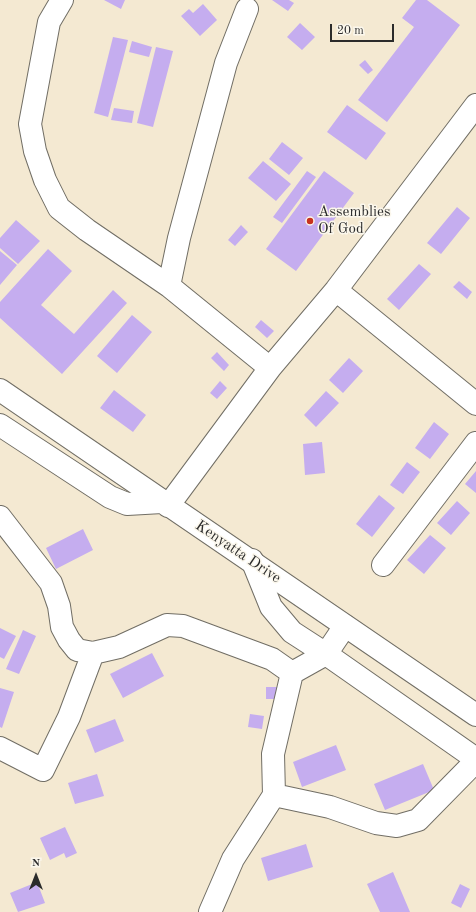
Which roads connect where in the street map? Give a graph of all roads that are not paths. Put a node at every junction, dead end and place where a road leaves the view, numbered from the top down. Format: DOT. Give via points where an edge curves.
graph roads {
  1 [pos="62,0"];
  2 [pos="247,8"];
  3 [pos="476,105"];
  4 [pos="169,286"];
  5 [pos="336,290"];
  6 [pos="270,368"];
  7 [pos="0,390"];
  8 [pos="476,404"];
  9 [pos="0,425"];
  10 [pos="476,443"];
  11 [pos="165,504"];
  12 [pos="0,517"];
  13 [pos="252,560"];
  14 [pos="383,565"];
  15 [pos="345,626"];
  16 [pos="93,653"];
  17 [pos="326,654"];
  18 [pos="292,673"];
  19 [pos="476,715"];
  20 [pos="0,748"];
  21 [pos="476,760"];
  22 [pos="274,796"];
  23 [pos="210,912"];
  1 -- 4 [label="street" via="49,22 30,124 44,180 59,208"];
  2 -- 4 [label="street" via="226,63"];
  3 -- 5 [label="street"];
  4 -- 6 [label="street"];
  5 -- 6 [label="street"];
  5 -- 8 [label="street"];
  6 -- 11 [label="street"];
  7 -- 11 [label="street, Kenyatta Drive"];
  9 -- 11 [label="street" via="110,497 127,504"];
  10 -- 14 [label="street"];
  11 -- 13 [label="street, Kenyatta Drive"];
  12 -- 16 [label="street" via="51,583 59,606 62,627 68,640 77,650"];
  13 -- 15 [label="street, Kenyatta Drive"];
  13 -- 17 [label="street" via="271,607 292,632"];
  15 -- 17 [label="street"];
  15 -- 19 [label="street, Kenyatta Drive"];
  16 -- 18 [label="street" via="119,647 167,625 182,626 272,659"];
  16 -- 20 [label="street" via="69,718 43,770"];
  17 -- 18 [label="street"];
  17 -- 21 [label="street"];
  18 -- 22 [label="street" via="272,754"];
  21 -- 22 [label="street" via="418,820 398,826 376,823 330,807"];
  22 -- 23 [label="street" via="233,859"];
}
